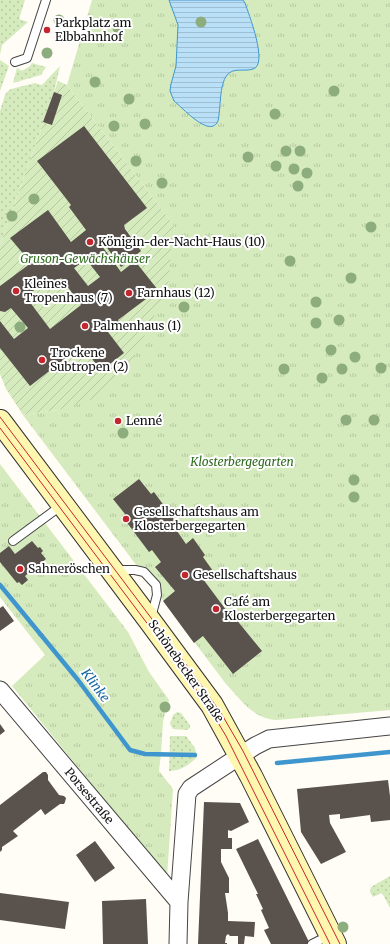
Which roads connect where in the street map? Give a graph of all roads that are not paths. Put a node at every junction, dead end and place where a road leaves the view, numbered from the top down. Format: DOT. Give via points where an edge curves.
graph roads {
  1 [pos="46,0"];
  2 [pos="14,62"];
  3 [pos="0,421"];
  4 [pos="62,504"];
  5 [pos="13,541"];
  6 [pos="0,690"];
  7 [pos="390,726"];
  8 [pos="241,756"];
  9 [pos="179,902"];
  10 [pos="326,941"];
  11 [pos="178,944"];
  1 -- 2 [label="lane" via="27,58"];
  3 -- 4 [label="main road, Schönebecker Straße"];
  4 -- 5 [label="lane"];
  4 -- 8 [label="main road, Schönebecker Straße" via="212,705"];
  6 -- 9 [label="street, Porsestraße"];
  7 -- 8 [label="street" via="276,738"];
  8 -- 9 [label="street" via="194,786 188,793"];
  8 -- 10 [label="main road, Schönebecker Straße"];
  9 -- 11 [label="street"];
}
